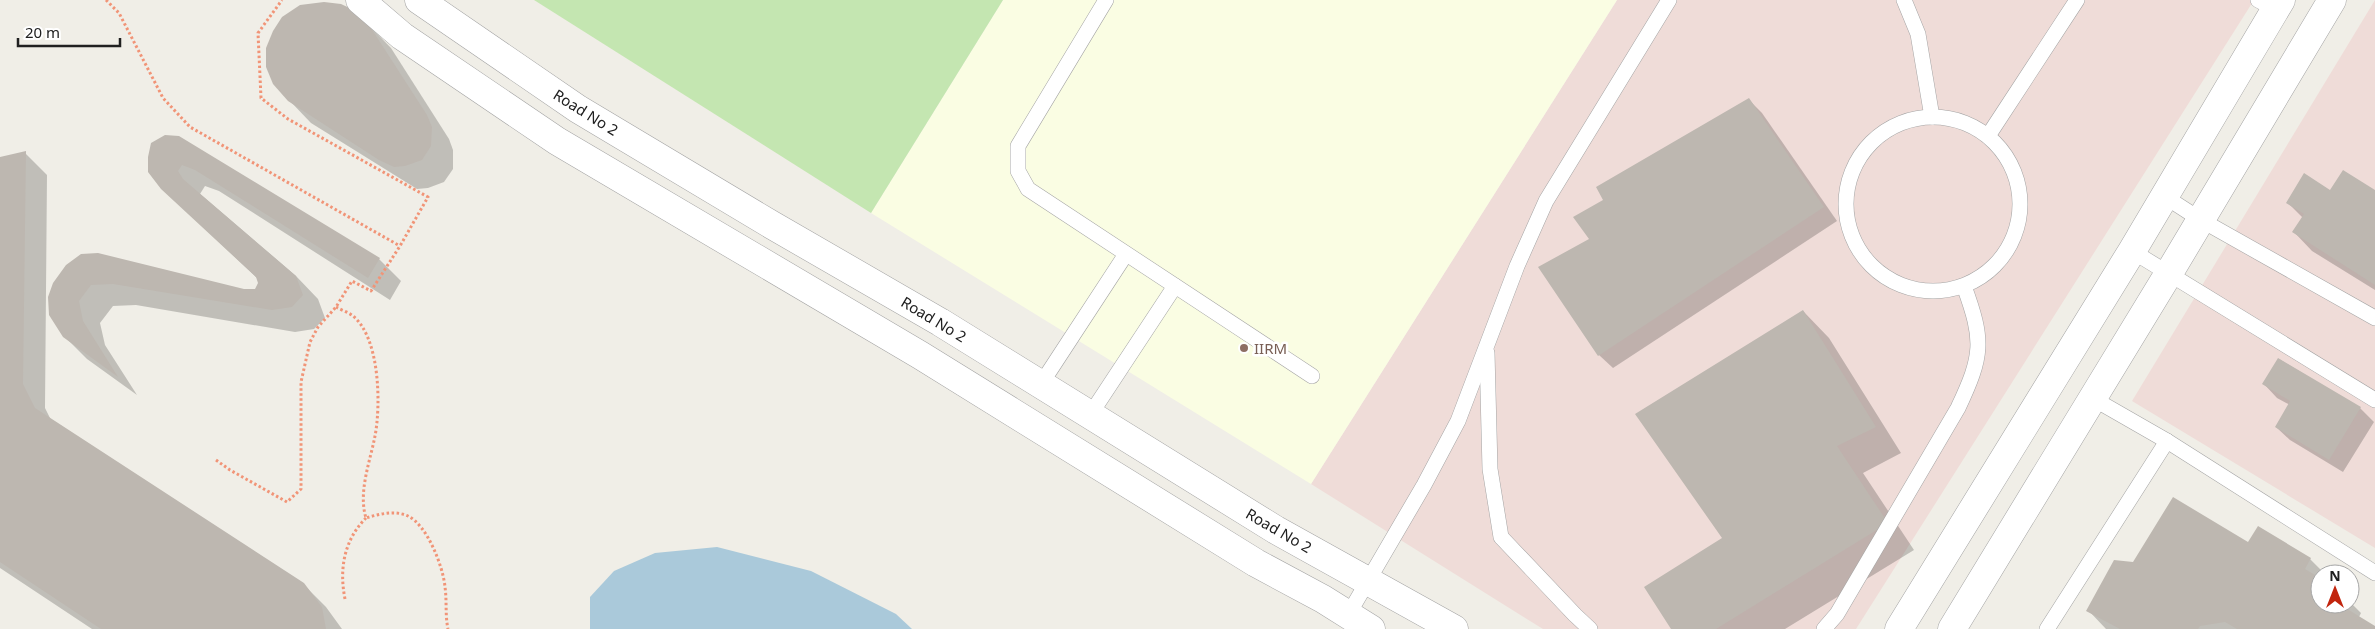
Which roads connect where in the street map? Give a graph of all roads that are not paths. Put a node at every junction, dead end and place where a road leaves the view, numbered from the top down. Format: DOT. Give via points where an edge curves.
graph roads {
  1 [pos="360,0"];
  2 [pos="420,0"];
  3 [pos="1106,0"];
  4 [pos="1669,0"];
  5 [pos="1904,0"];
  6 [pos="2077,0"];
  7 [pos="2332,0"];
  8 [pos="2271,3"];
  9 [pos="2258,38"];
  10 [pos="2297,58"];
  11 [pos="1932,117"];
  12 [pos="1988,136"];
  13 [pos="2164,196"];
  14 [pos="2201,220"];
  15 [pos="2132,251"];
  16 [pos="1126,254"];
  17 [pos="2169,273"];
  18 [pos="1175,286"];
  19 [pos="1964,286"];
  20 [pos="2375,318"];
  21 [pos="1487,344"];
  22 [pos="1312,376"];
  23 [pos="1041,384"];
  24 [pos="2092,398"];
  25 [pos="2375,400"];
  26 [pos="1090,415"];
  27 [pos="2167,441"];
  28 [pos="2375,573"];
  29 [pos="1369,580"];
  30 [pos="1360,622"];
  31 [pos="1454,629"];
  32 [pos="1590,629"];
  33 [pos="1824,629"];
  34 [pos="1899,629"];
  35 [pos="1952,629"];
  36 [pos="2047,629"];
  1 -- 30 [label="street" via="402,36 558,141 920,355 1256,563"];
  2 -- 23 [label="street, Road No 2" via="578,108"];
  3 -- 16 [label="lane" via="1018,146 1018,171 1028,190"];
  4 -- 21 [label="lane" via="1546,201"];
  5 -- 11 [label="lane" via="1918,34"];
  6 -- 12 [label="lane"];
  7 -- 10 [label="street"];
  8 -- 9 [label="street"];
  9 -- 10 [label="street"];
  9 -- 13 [label="street"];
  10 -- 14 [label="street"];
  11 -- 12 [label="lane" via="1952,119"];
  11 -- 19 [label="lane" via="1912,119 1893,126 1871,142 1852,170 1845,210 1857,248 1870,265 1886,277 1923,291"];
  12 -- 19 [label="lane" via="2003,151 2013,169 2021,208 2015,234 1997,264"];
  13 -- 14 [label="lane"];
  13 -- 15 [label="street"];
  14 -- 17 [label="street"];
  14 -- 20 [label="lane"];
  15 -- 17 [label="lane"];
  15 -- 34 [label="street"];
  16 -- 18 [label="lane"];
  16 -- 23 [label="lane"];
  17 -- 24 [label="street"];
  17 -- 25 [label="lane"];
  18 -- 22 [label="lane"];
  18 -- 26 [label="lane"];
  19 -- 33 [label="lane" via="1976,318 1979,344 1974,374 1958,408 1848,597"];
  21 -- 29 [label="lane" via="1458,422"];
  21 -- 32 [label="lane" via="1490,469 1501,537"];
  23 -- 26 [label="street, Road No 2"];
  24 -- 27 [label="lane"];
  24 -- 35 [label="street"];
  26 -- 29 [label="street, Road No 2" via="1276,530"];
  27 -- 28 [label="lane"];
  27 -- 36 [label="lane"];
  29 -- 30 [label="lane"];
  29 -- 31 [label="street, Road No 2"];
}
